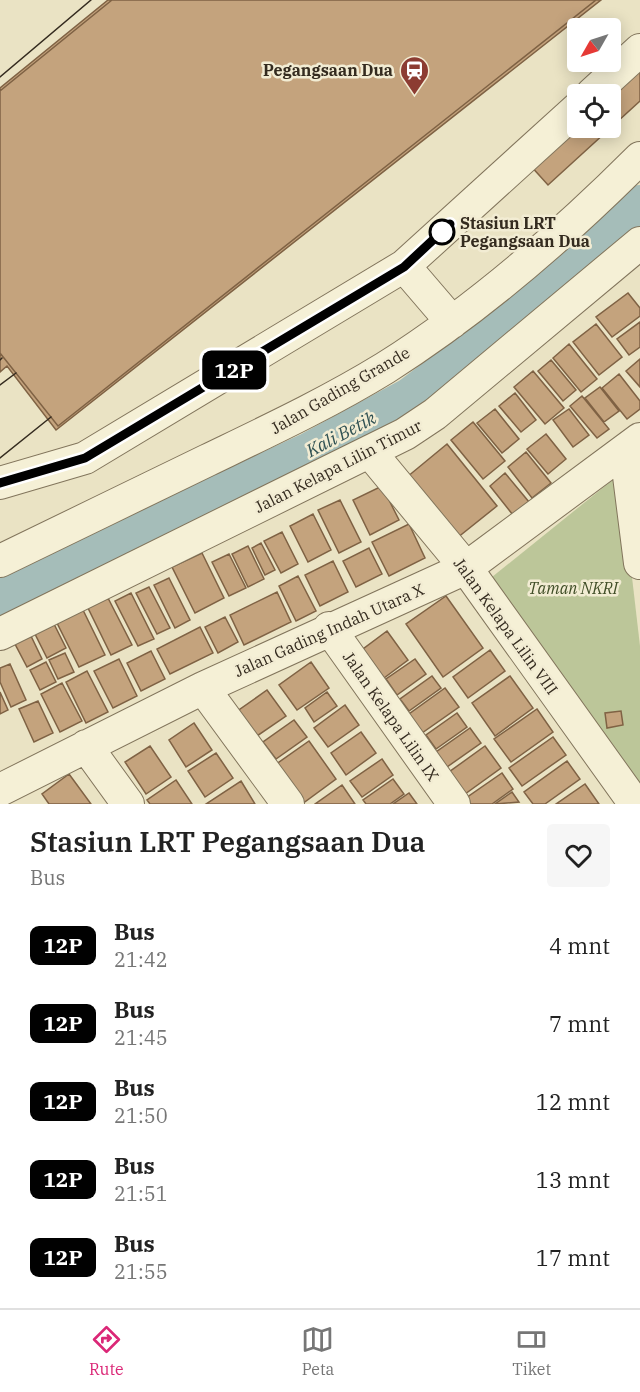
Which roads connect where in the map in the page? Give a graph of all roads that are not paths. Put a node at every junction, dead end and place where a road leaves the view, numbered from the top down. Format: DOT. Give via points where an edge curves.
graph roads {
  1 [pos="640,50"];
  2 [pos="603,84"];
  3 [pos="567,118"];
  4 [pos="640,158"];
  5 [pos="640,243"];
  6 [pos="404,267"];
  7 [pos="452,322"];
  8 [pos="633,446"];
  9 [pos="370,452"];
  10 [pos="0,483"];
  11 [pos="0,561"];
  12 [pos="640,563"];
  13 [pos="466,568"];
  14 [pos="329,628"];
  15 [pos="0,634"];
  16 [pos="203,688"];
  17 [pos="86,746"];
  18 [pos="0,790"];
  19 [pos="128,804"];
  20 [pos="288,804"];
  21 [pos="454,804"];
  22 [pos="635,804"];
  1 -- 2 [label="street"];
  3 -- 6 [label="street"];
  4 -- 7 [label="street, Jalan Gading Grande" via="569,225"];
  5 -- 9 [label="street, Jalan Kelapa Lilin Timur" via="435,414"];
  6 -- 7 [label="street"];
  6 -- 10 [label="street" via="85,458"];
  7 -- 11 [label="street, Jalan Gading Grande" via="385,368 304,414"];
  8 -- 12 [label="street"];
  8 -- 13 [label="street, Jalan Gading Indah Utara X"];
  9 -- 13 [label="street, Jalan Kelapa Lilin VIII"];
  9 -- 15 [label="street, Jalan Kelapa Lilin Timur"];
  13 -- 14 [label="street, Jalan Gading Indah Utara X"];
  13 -- 22 [label="street, Jalan Kelapa Lilin VIII"];
  14 -- 16 [label="street, Jalan Gading Indah Utara X"];
  14 -- 21 [label="street, Jalan Kelapa Lilin IX"];
  16 -- 17 [label="street, Jalan Gading Indah Utara X"];
  16 -- 20 [label="street"];
  17 -- 18 [label="street, Jalan Gading Indah Utara X"];
  17 -- 19 [label="street"];
}
